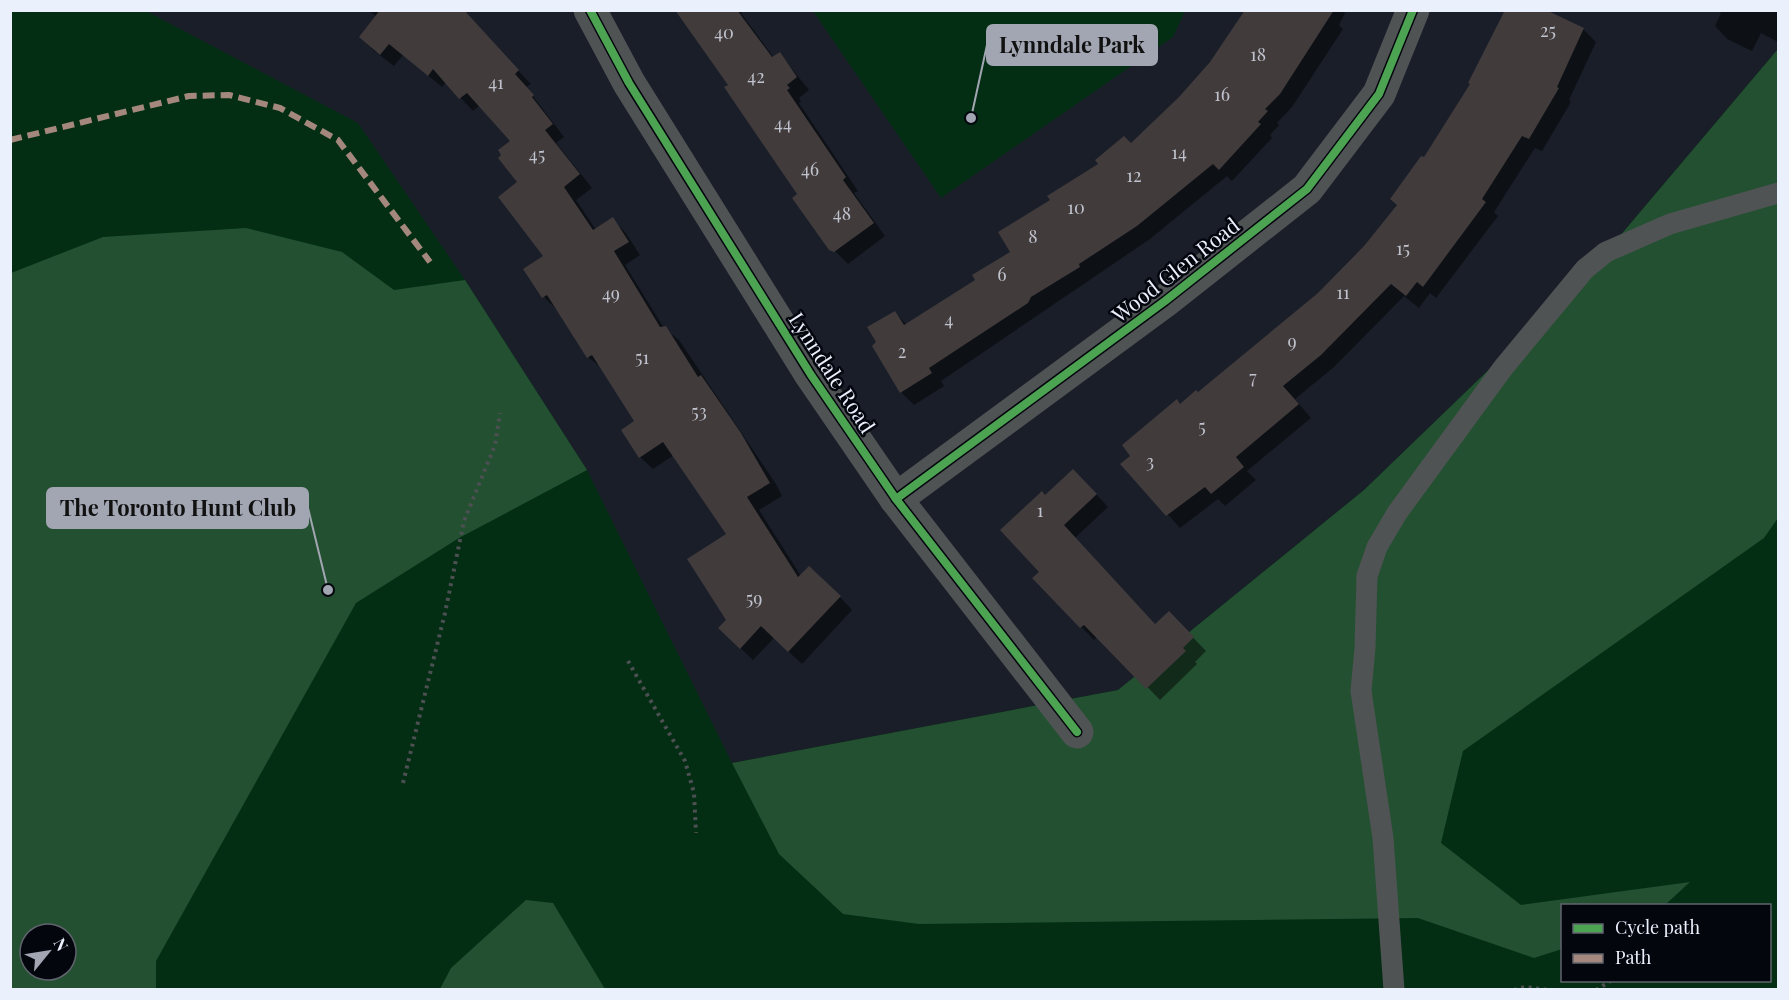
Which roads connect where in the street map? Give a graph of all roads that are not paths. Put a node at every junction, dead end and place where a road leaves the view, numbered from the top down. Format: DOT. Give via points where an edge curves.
graph roads {
  1 [pos="590,10"];
  2 [pos="1413,10"];
  3 [pos="1779,193"];
  4 [pos="896,499"];
  5 [pos="1077,732"];
  6 [pos="1394,990"];
  1 -- 4 [label="street, Lynndale Road" via="636,93 811,375"];
  2 -- 4 [label="street, Wood Glen Road" via="1379,94 1307,189 1164,301"];
  3 -- 6 [label="lane" via="1670,224 1606,252 1585,269 1503,368 1397,513 1377,547 1367,576 1361,691 1383,838"];
  4 -- 5 [label="street, Lynndale Road"];
}
